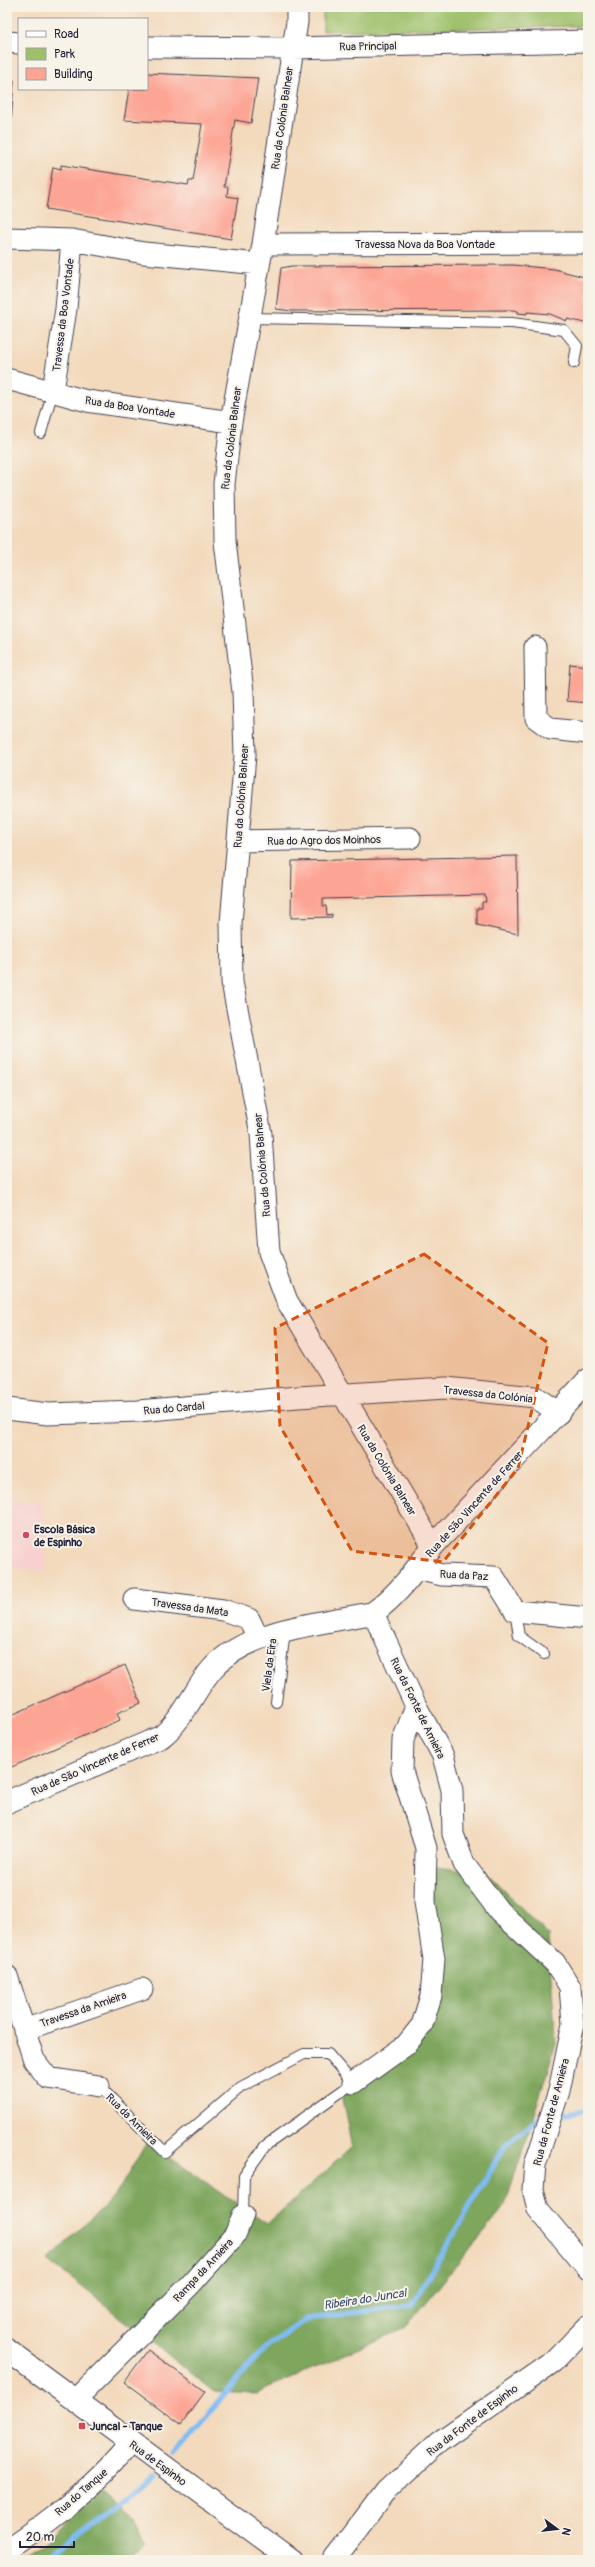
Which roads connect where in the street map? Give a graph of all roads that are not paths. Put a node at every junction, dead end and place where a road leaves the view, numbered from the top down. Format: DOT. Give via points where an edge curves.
graph roads {
  1 [pos="297,7"];
  2 [pos="588,41"];
  3 [pos="7,42"];
  4 [pos="18,43"];
  5 [pos="148,47"];
  6 [pos="292,48"];
  7 [pos="7,238"];
  8 [pos="72,240"];
  9 [pos="588,243"];
  10 [pos="261,254"];
  11 [pos="249,318"];
  12 [pos="574,363"];
  13 [pos="7,379"];
  14 [pos="53,390"];
  15 [pos="231,422"];
  16 [pos="41,433"];
  17 [pos="535,647"];
  18 [pos="588,733"];
  19 [pos="410,838"];
  20 [pos="238,841"];
  21 [pos="584,1388"];
  22 [pos="342,1395"];
  23 [pos="7,1409"];
  24 [pos="559,1413"];
  25 [pos="433,1546"];
  26 [pos="417,1569"];
  27 [pos="134,1599"];
  28 [pos="516,1611"];
  29 [pos="373,1613"];
  30 [pos="588,1618"];
  31 [pos="286,1631"];
  32 [pos="258,1638"];
  33 [pos="544,1654"];
  34 [pos="276,1702"];
  35 [pos="416,1706"];
  36 [pos="7,1802"];
  37 [pos="7,1976"];
  38 [pos="142,1989"];
  39 [pos="24,2030"];
  40 [pos="353,2083"];
  41 [pos="99,2086"];
  42 [pos="244,2215"];
  43 [pos="588,2269"];
  44 [pos="588,2326"];
  45 [pos="7,2350"];
  46 [pos="75,2400"];
  47 [pos="130,2442"];
  48 [pos="7,2550"];
  49 [pos="290,2560"];
  50 [pos="334,2560"];
  1 -- 6 [label="street, Rua da Colónia Balnear"];
  2 -- 6 [label="street, Rua Principal"];
  3 -- 4 [label="street"];
  5 -- 6 [label="street, Rua Principal"];
  6 -- 10 [label="street, Rua da Colónia Balnear"];
  7 -- 8 [label="street, Travessa Nova da Boa Vontade"];
  8 -- 10 [label="street, Travessa Nova da Boa Vontade" via="144,253"];
  8 -- 14 [label="street, Travessa da Boa Vontade" via="66,309"];
  9 -- 10 [label="street, Travessa Nova da Boa Vontade"];
  10 -- 11 [label="street, Rua da Colónia Balnear"];
  11 -- 12 [label="lane" via="512,323 564,330 577,346"];
  11 -- 15 [label="street, Rua da Colónia Balnear"];
  13 -- 14 [label="street, Rua da Boa Vontade"];
  14 -- 15 [label="street, Rua da Boa Vontade" via="87,401"];
  14 -- 16 [label="lane"];
  15 -- 20 [label="street, Rua da Colónia Balnear" via="224,484 225,541 243,692 245,755"];
  17 -- 18 [label="street" via="536,718 551,729"];
  19 -- 20 [label="street, Rua do Agro dos Moinhos"];
  20 -- 22 [label="street, Rua da Colónia Balnear" via="231,923 232,982 262,1134 269,1252 287,1301"];
  21 -- 24 [label="street, Rua de São Vincente de Ferrer"];
  22 -- 23 [label="street, Rua do Cardal" via="78,1413 48,1414"];
  22 -- 24 [label="street, Travessa da Colónia" via="446,1388 535,1397"];
  22 -- 25 [label="street, Rua da Colónia Balnear"];
  24 -- 25 [label="street, Rua de São Vincente de Ferrer"];
  25 -- 26 [label="street, Rua de São Vincente de Ferrer"];
  26 -- 28 [label="street, Rua da Paz" via="442,1575 494,1577"];
  26 -- 29 [label="street, Rua de São Vincente de Ferrer" via="384,1605"];
  27 -- 32 [label="street, Travessa da Mata" via="223,1610 249,1619"];
  28 -- 30 [label="street"];
  28 -- 33 [label="lane" via="519,1636"];
  29 -- 31 [label="street, Rua de São Vincente de Ferrer"];
  29 -- 35 [label="street, Rua da Fonte de Amieira"];
  31 -- 32 [label="street, Rua de São Vincente de Ferrer"];
  31 -- 34 [label="lane, Viela da Eira"];
  32 -- 36 [label="street, Rua de São Vincente de Ferrer" via="224,1655 210,1671 173,1727 161,1737"];
  35 -- 40 [label="street" via="403,1740 402,1770 426,1848 425,1902 434,1959 431,1996 422,2025 406,2045"];
  35 -- 43 [label="street, Rua da Fonte de Amieira" via="443,1756 452,1790 453,1834 464,1864 499,1912 555,1963 570,1987 573,2024 559,2091 536,2165 533,2189 538,2209"];
  37 -- 39 [label="street, Rua da Amieira"];
  38 -- 39 [label="street, Travessa da Amieira"];
  39 -- 41 [label="street, Rua da Amieira" via="34,2060 48,2078"];
  40 -- 41 [label="lane, Rua da Amieira" via="328,2054 304,2054 241,2087 165,2152"];
  40 -- 42 [label="lane, Rampa da Amieira" via="265,2146 244,2176"];
  42 -- 46 [label="street, Rampa da Amieira" via="235,2235 192,2284"];
  44 -- 50 [label="street, Rua da Fonte de Espinho" via="553,2362 439,2442 386,2492"];
  45 -- 46 [label="street, Rua de Espinho"];
  46 -- 47 [label="street, Rua de Espinho"];
  47 -- 48 [label="street, Rua do Tanque" via="113,2465 40,2527"];
  47 -- 49 [label="street, Rua de Espinho"];
}
